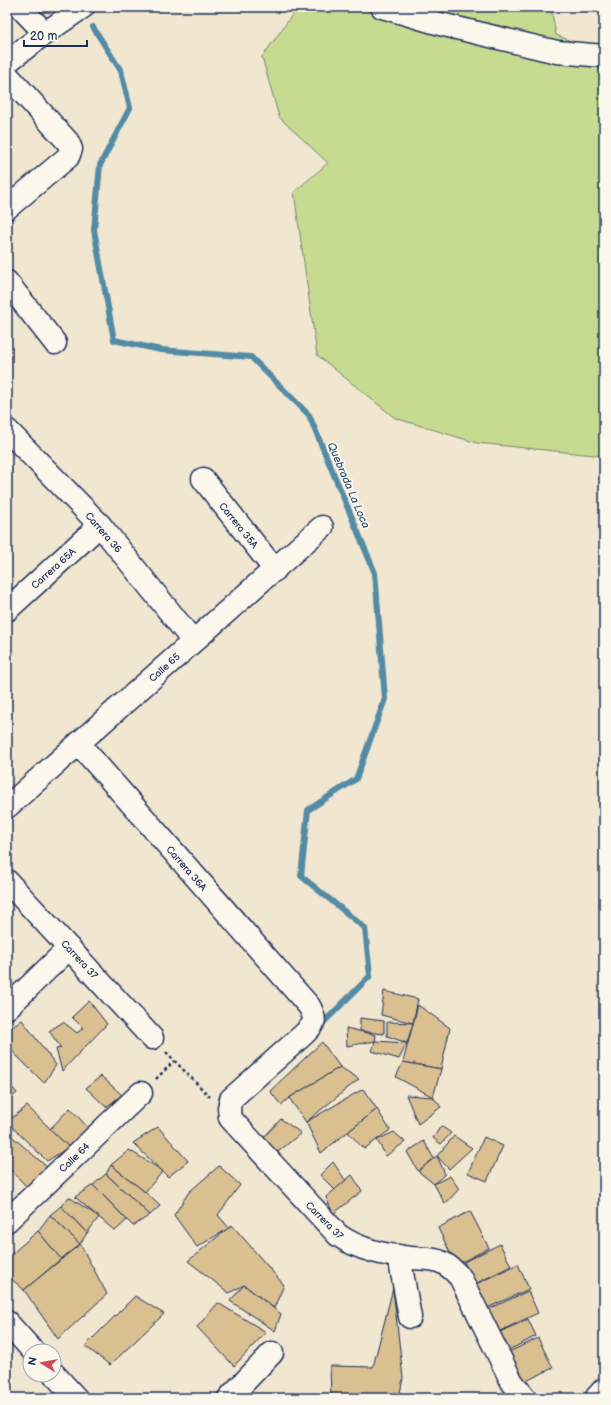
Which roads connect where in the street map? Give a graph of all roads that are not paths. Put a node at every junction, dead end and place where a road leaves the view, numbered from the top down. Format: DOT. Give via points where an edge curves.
graph roads {
  1 [pos="20,7"];
  2 [pos="83,7"];
  3 [pos="382,7"];
  4 [pos="45,33"];
  5 [pos="604,56"];
  6 [pos="7,62"];
  7 [pos="7,75"];
  8 [pos="7,208"];
  9 [pos="7,282"];
  10 [pos="55,343"];
  11 [pos="7,430"];
  12 [pos="203,479"];
  13 [pos="100,525"];
  14 [pos="322,527"];
  15 [pos="275,570"];
  16 [pos="7,610"];
  17 [pos="193,641"];
  18 [pos="79,744"];
  19 [pos="7,807"];
  20 [pos="7,881"];
  21 [pos="70,948"];
  22 [pos="7,1008"];
  23 [pos="152,1038"];
  24 [pos="141,1093"];
  25 [pos="230,1118"];
  26 [pos="7,1221"];
  27 [pos="399,1256"];
  28 [pos="410,1317"];
  29 [pos="7,1322"];
  30 [pos="26,1343"];
  31 [pos="272,1353"];
  32 [pos="62,1383"];
  33 [pos="604,1389"];
  34 [pos="76,1398"];
  35 [pos="229,1398"];
  36 [pos="525,1398"];
  37 [pos="596,1398"];
  1 -- 4 [label="street"];
  2 -- 4 [label="street"];
  3 -- 5 [label="street" via="440,24 557,52"];
  4 -- 6 [label="street"];
  7 -- 8 [label="street" via="68,142 71,149 68,157"];
  9 -- 10 [label="street"];
  11 -- 13 [label="street, Carrera 36"];
  12 -- 15 [label="street, Carrera 35A"];
  13 -- 16 [label="street, Carrera 65A"];
  13 -- 17 [label="street, Carrera 36"];
  14 -- 15 [label="street, Calle 65"];
  15 -- 17 [label="street, Calle 65"];
  17 -- 18 [label="street, Calle 65"];
  18 -- 19 [label="street, Calle 65"];
  18 -- 25 [label="street, Carrera 36A" via="314,1015 314,1025 231,1099"];
  20 -- 21 [label="street, Carrera 37"];
  21 -- 22 [label="street"];
  21 -- 23 [label="street, Carrera 37"];
  24 -- 26 [label="street, Calle 64"];
  25 -- 27 [label="street, Carrera 37" via="338,1235 351,1244 365,1249"];
  27 -- 28 [label="street"];
  27 -- 36 [label="street, Carrera 37" via="440,1261 460,1277 512,1382"];
  29 -- 30 [label="street"];
  31 -- 35 [label="street"];
  32 -- 34 [label="street"];
  33 -- 37 [label="street"];
}
